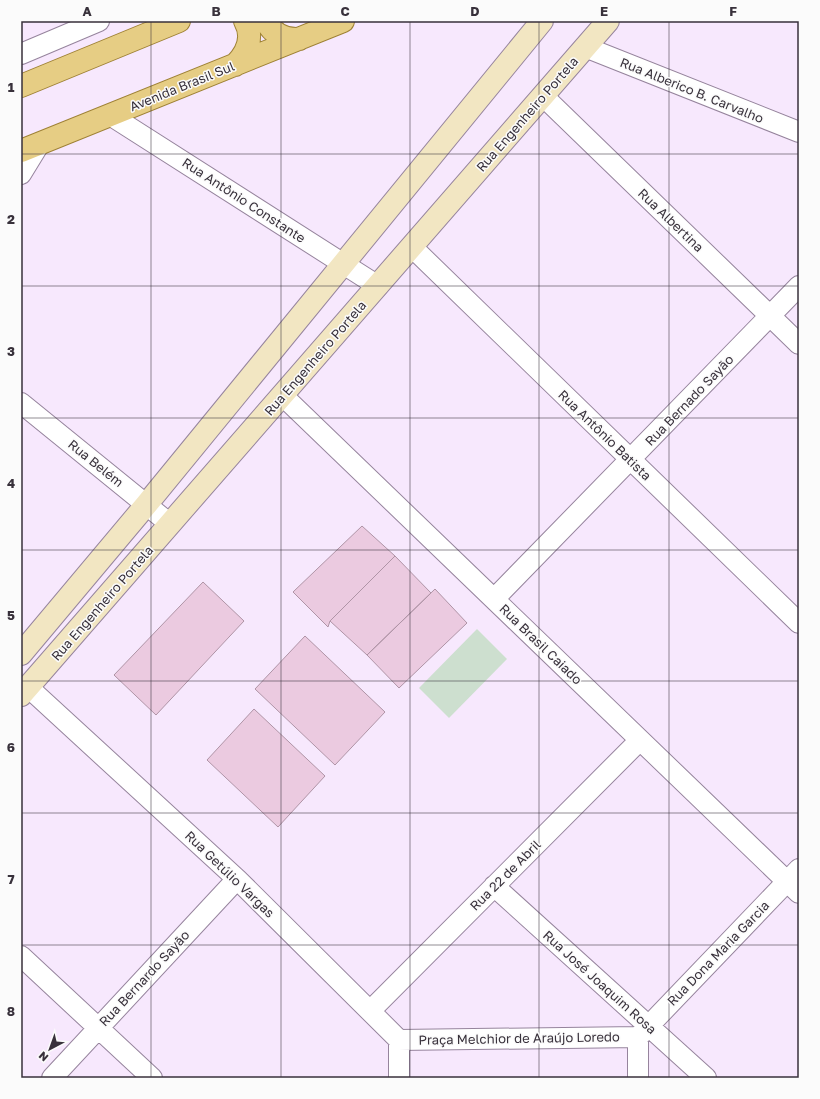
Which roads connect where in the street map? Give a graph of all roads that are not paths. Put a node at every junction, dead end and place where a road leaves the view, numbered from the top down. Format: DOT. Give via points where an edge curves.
graph roads {
  1 [pos="99,21"];
  2 [pos="179,21"];
  3 [pos="245,21"];
  4 [pos="266,21"];
  5 [pos="343,21"];
  6 [pos="542,21"];
  7 [pos="606,22"];
  8 [pos="298,39"];
  9 [pos="585,47"];
  10 [pos="21,54"];
  11 [pos="235,65"];
  12 [pos="21,86"];
  13 [pos="543,96"];
  14 [pos="110,115"];
  15 [pos="799,132"];
  16 [pos="30,147"];
  17 [pos="21,174"];
  18 [pos="412,247"];
  19 [pos="343,264"];
  20 [pos="378,286"];
  21 [pos="799,286"];
  22 [pos="770,316"];
  23 [pos="799,344"];
  24 [pos="282,395"];
  25 [pos="21,403"];
  26 [pos="631,460"];
  27 [pos="146,504"];
  28 [pos="170,524"];
  29 [pos="494,599"];
  30 [pos="799,623"];
  31 [pos="21,654"];
  32 [pos="25,691"];
  33 [pos="640,740"];
  34 [pos="237,879"];
  35 [pos="795,881"];
  36 [pos="494,886"];
  37 [pos="21,956"];
  38 [pos="370,1011"];
  39 [pos="98,1027"];
  40 [pos="643,1032"];
  41 [pos="399,1040"];
  42 [pos="52,1078"];
  43 [pos="152,1078"];
  44 [pos="399,1078"];
  45 [pos="638,1078"];
  46 [pos="706,1078"];
  1 -- 10 [label="street"];
  2 -- 12 [label="main road"];
  3 -- 11 [label="main road" via="249,42 241,59"];
  4 -- 8 [label="main road" via="275,33 282,37"];
  5 -- 8 [label="main road, Avenida Brasil Sul"];
  6 -- 19 [label="street"];
  7 -- 9 [label="street, Rua Engenheiro Portela"];
  8 -- 11 [label="main road, Avenida Brasil Sul"];
  9 -- 13 [label="street, Rua Engenheiro Portela"];
  9 -- 15 [label="street, Rua Alberico B. Carvalho"];
  11 -- 14 [label="main road, Avenida Brasil Sul"];
  13 -- 18 [label="street, Rua Engenheiro Portela"];
  13 -- 22 [label="street, Rua Albertina"];
  14 -- 16 [label="main road, Avenida Brasil Sul"];
  14 -- 19 [label="street, Rua Antônio Constante"];
  16 -- 17 [label="street"];
  18 -- 20 [label="street, Rua Engenheiro Portela"];
  18 -- 26 [label="street, Rua Antônio Batista"];
  19 -- 20 [label="street, Rua Antônio Constante"];
  19 -- 27 [label="street"];
  20 -- 24 [label="street, Rua Engenheiro Portela"];
  21 -- 22 [label="street, Rua Bernado Sayão"];
  22 -- 23 [label="street, Rua Albertina"];
  22 -- 26 [label="street, Rua Bernado Sayão"];
  24 -- 28 [label="street, Rua Engenheiro Portela"];
  24 -- 29 [label="street, Rua Brasil Caiado"];
  25 -- 27 [label="street, Rua Belém"];
  26 -- 29 [label="street, Rua Bernado Sayão"];
  26 -- 30 [label="street, Rua Antônio Batista"];
  27 -- 28 [label="street, Rua Belém"];
  27 -- 31 [label="street"];
  28 -- 32 [label="street, Rua Engenheiro Portela"];
  29 -- 33 [label="street, Rua Brasil Caiado"];
  32 -- 34 [label="street, Rua Getúlio Vargas"];
  33 -- 35 [label="street, Rua Brasil Caiado"];
  33 -- 36 [label="street, Rua 22 de Abril"];
  34 -- 38 [label="street, Rua Getúlio Vargas"];
  34 -- 39 [label="street, Rua Bernardo Sayão"];
  35 -- 40 [label="street, Rua Dona Maria Garcia"];
  36 -- 38 [label="street, Rua 22 de Abril"];
  36 -- 40 [label="street, Rua José Joaquim Rosa"];
  37 -- 39 [label="street"];
  38 -- 41 [label="street, Rua Getúlio Vargas"];
  39 -- 42 [label="street, Rua Bernardo Sayão"];
  39 -- 43 [label="street"];
  40 -- 41 [label="street, Praça Melchior de Araújo Loredo"];
  40 -- 45 [label="street"];
  40 -- 46 [label="street, Rua José Joaquim Rosa"];
  41 -- 44 [label="street"];
}
